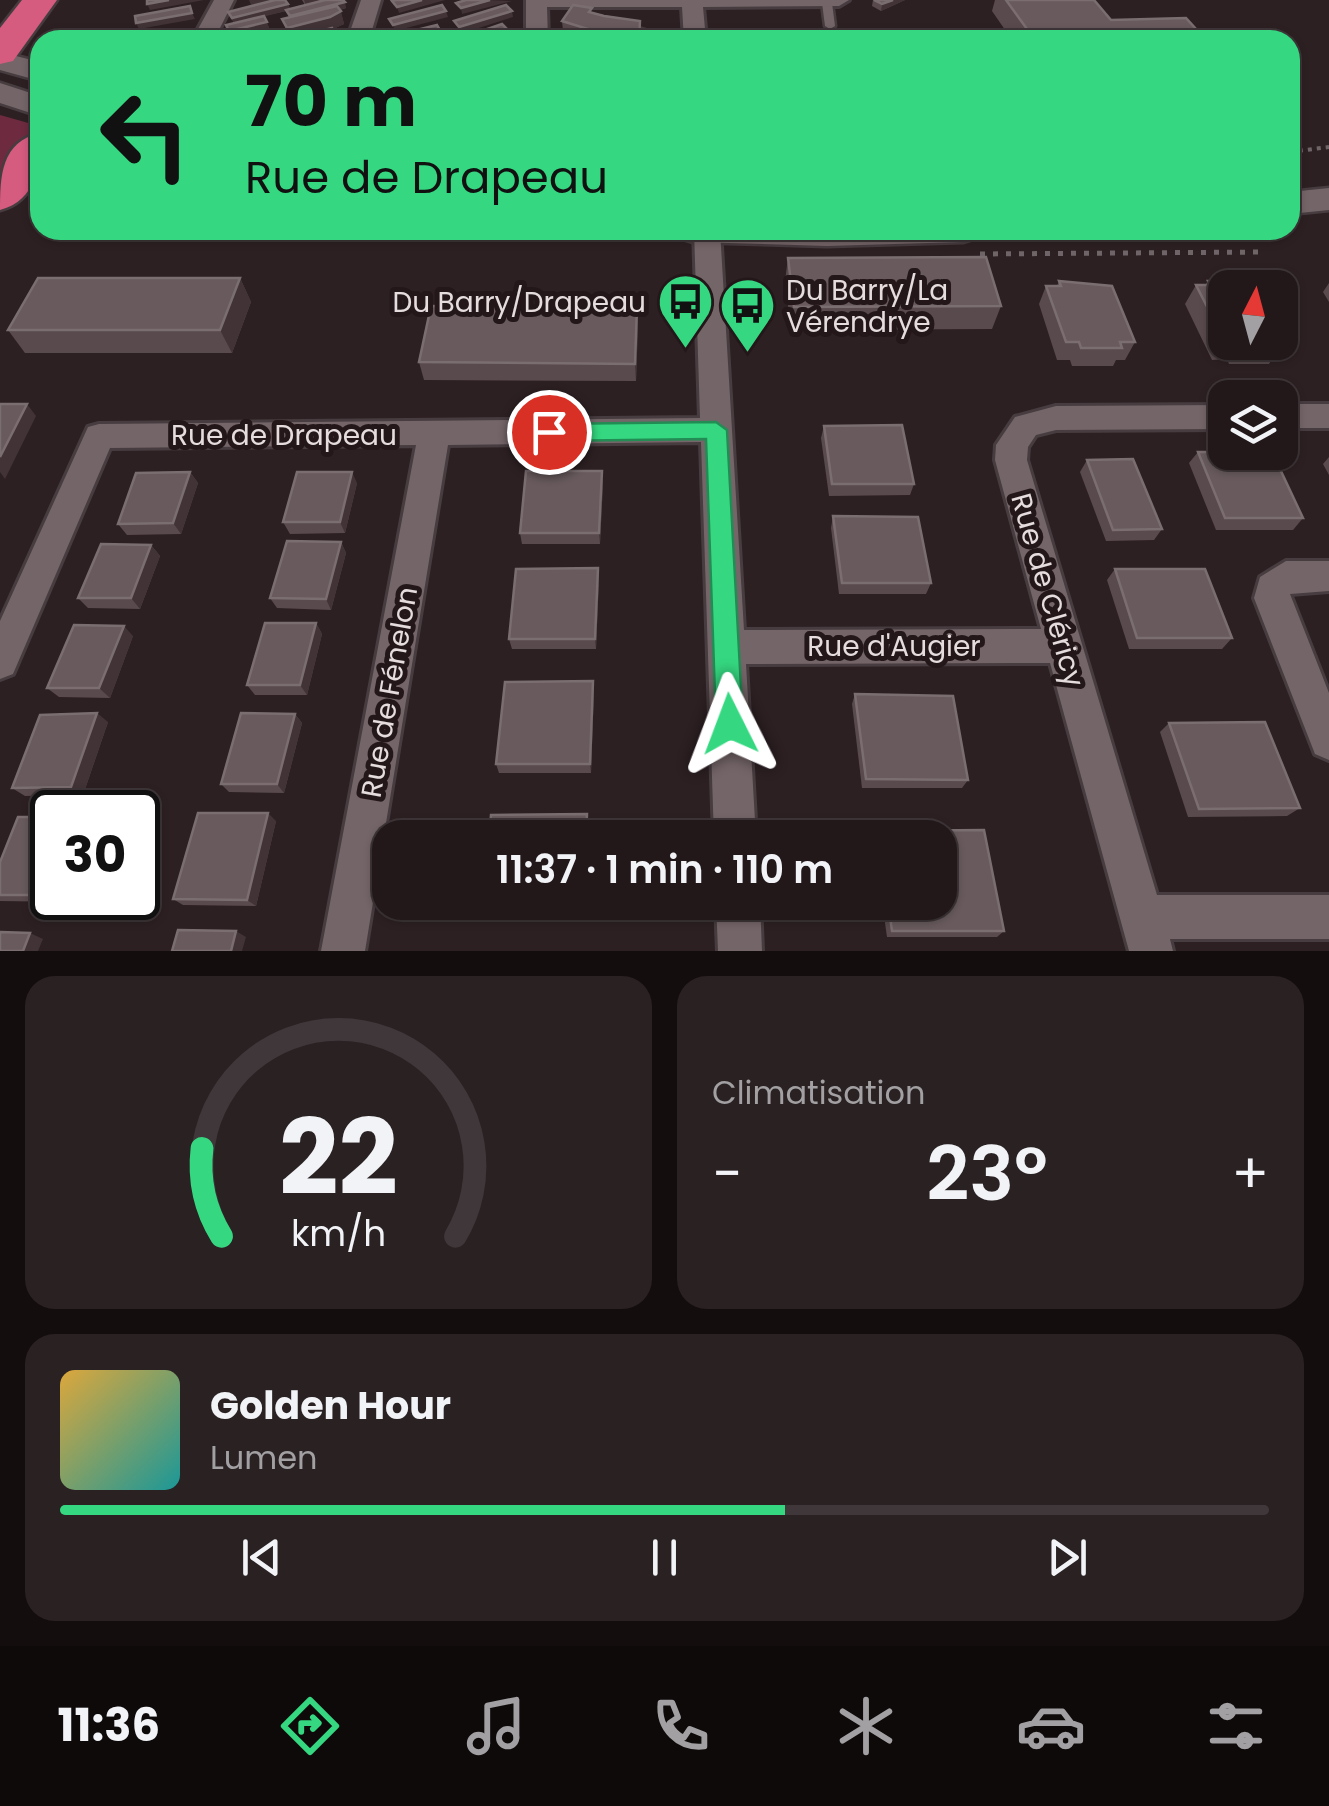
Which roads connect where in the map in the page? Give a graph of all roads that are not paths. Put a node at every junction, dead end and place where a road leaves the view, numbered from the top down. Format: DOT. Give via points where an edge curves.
graph roads {
  1 [pos="40,0"];
  2 [pos="224,0"];
  3 [pos="371,0"];
  4 [pos="536,0"];
  5 [pos="692,1"];
  6 [pos="833,1"];
  7 [pos="608,25"];
  8 [pos="830,26"];
  9 [pos="208,30"];
  10 [pos="361,30"];
  11 [pos="537,30"];
  12 [pos="638,30"];
  13 [pos="694,30"];
  14 [pos="0,53"];
  15 [pos="0,61"];
  16 [pos="30,69"];
  17 [pos="30,158"];
  18 [pos="1329,170"];
  19 [pos="1300,173"];
  20 [pos="0,196"];
  21 [pos="1329,199"];
  22 [pos="1300,202"];
  23 [pos="30,203"];
  24 [pos="0,219"];
  25 [pos="706,240"];
  26 [pos="934,240"];
  27 [pos="970,242"];
  28 [pos="1298,416"];
  29 [pos="1329,416"];
  30 [pos="1208,417"];
  31 [pos="716,430"];
  32 [pos="434,434"];
  33 [pos="1329,576"];
  34 [pos="1062,646"];
  35 [pos="726,648"];
  36 [pos="0,662"];
  37 [pos="1329,740"];
  38 [pos="734,820"];
  39 [pos="1329,917"];
  40 [pos="739,920"];
  41 [pos="1146,934"];
  42 [pos="343,951"];
  43 [pos="740,951"];
  1 -- 14 [label="highway"];
  2 -- 9 [label="street"];
  3 -- 10 [label="street"];
  4 -- 5 [label="street"];
  4 -- 11 [label="street"];
  5 -- 6 [label="street"];
  5 -- 13 [label="street"];
  6 -- 8 [label="lane"];
  7 -- 12 [label="lane"];
  15 -- 16 [label="main road"];
  17 -- 20 [label="highway"];
  18 -- 19 [label="main road"];
  21 -- 22 [label="main road"];
  23 -- 24 [label="highway"];
  25 -- 31 [label="street"];
  26 -- 27 [label="main road"];
  28 -- 29 [label="street"];
  30 -- 34 [label="street, Rue de Cléricy" via="1056,418 1017,433 1011,460"];
  31 -- 32 [label="street, Rue de Drapeau"];
  31 -- 35 [label="street"];
  32 -- 36 [label="street, Rue de Drapeau" via="99,436"];
  32 -- 42 [label="street, Rue de Fénelon"];
  33 -- 37 [label="street" via="1286,576 1272,588 1272,598"];
  34 -- 35 [label="street, Rue d'Augier"];
  34 -- 41 [label="street, Rue de Cléricy"];
  35 -- 38 [label="street"];
  39 -- 41 [label="street"];
  40 -- 43 [label="street"];
}
